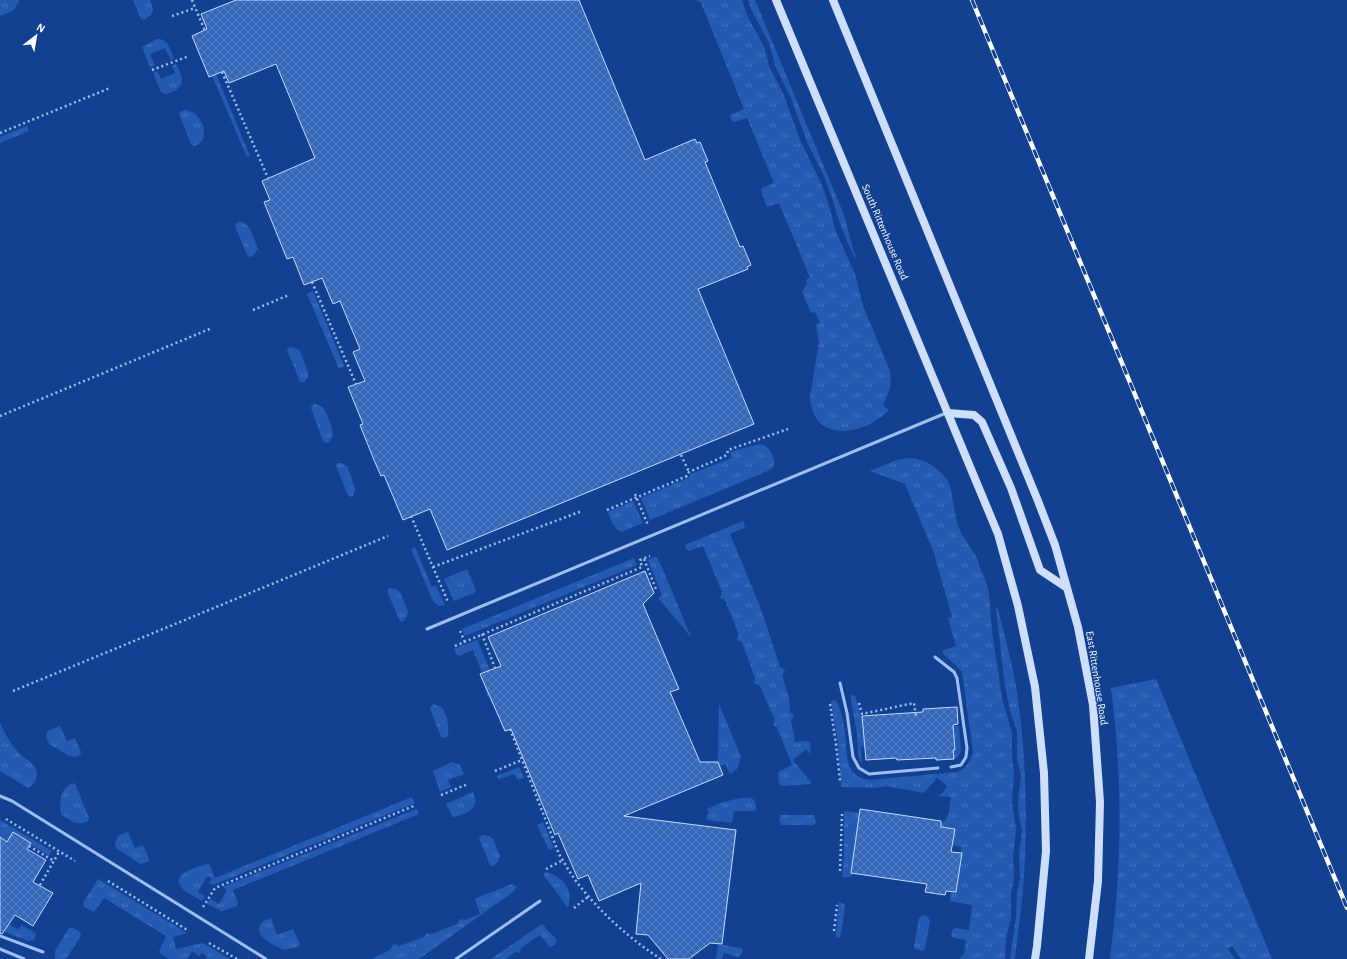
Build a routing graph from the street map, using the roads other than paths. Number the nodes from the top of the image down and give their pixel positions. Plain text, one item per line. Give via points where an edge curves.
1 (776, 0) edge
2 (833, 0) edge
3 (948, 413) junction
4 (1067, 588) junction
5 (427, 629) dead end
6 (935, 657) dead end
7 (840, 683) dead end
8 (950, 767) dead end
9 (938, 768) dead end
10 (0, 797) edge
11 (540, 901) dead end
12 (0, 936) edge
13 (0, 949) edge
14 (43, 952) dead end
15 (24, 959) edge
16 (266, 959) edge
17 (456, 959) edge
18 (1035, 959) edge
19 (1089, 959) edge

1 - 3 main road, South Rittenhouse Road
2 - 4 main road, East Rittenhouse Road via 1020,457 1055,545
3 - 4 main road via 974,415 982,422 1011,488 1040,570
3 - 5 lane
3 - 18 main road, South Rittenhouse Road via 1000,541 1018,606 1035,687 1044,773 1046,851
4 - 19 main road, East Rittenhouse Road via 1078,627 1093,705 1100,802 1098,881
6 - 8 lane via 954,672 957,678 967,753 961,765
7 - 9 lane via 848,719 852,757 859,768 869,774
10 - 16 lane via 12,801
11 - 17 lane
12 - 14 lane
13 - 15 lane

